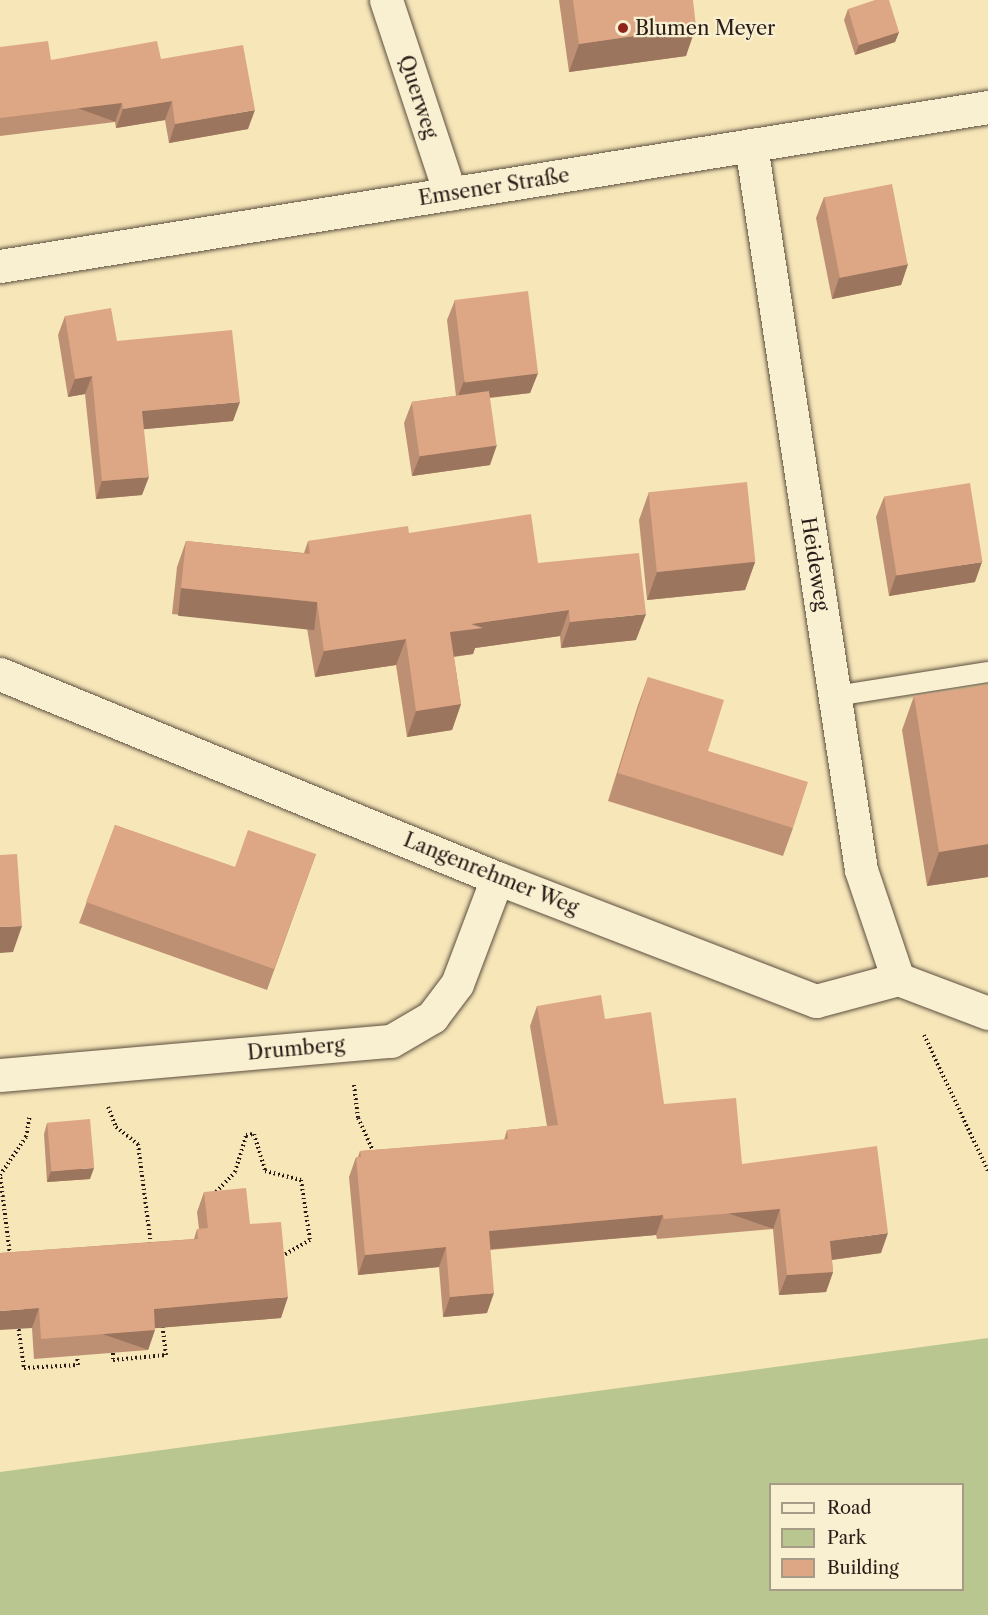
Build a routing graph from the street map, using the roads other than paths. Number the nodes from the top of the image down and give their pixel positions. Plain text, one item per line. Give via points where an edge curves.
1 (386, 0) edge
2 (988, 107) edge
3 (751, 144) junction
4 (450, 194) junction
5 (0, 266) edge
6 (988, 672) edge
7 (0, 674) edge
8 (835, 696) junction
9 (497, 878) junction
10 (898, 980) junction
11 (988, 1013) edge
12 (0, 1075) edge

1 - 4 street, Querweg
2 - 3 street, Emsener Straße
3 - 4 street, Emsener Straße
3 - 8 street, Heideweg
4 - 5 street, Emsener Straße
6 - 8 lane
7 - 9 street, Langenrehmer Weg
8 - 10 street, Heideweg via 861,870
9 - 10 street, Langenrehmer Weg via 816,1001
9 - 12 street, Drumberg via 457,984 432,1017 391,1041
10 - 11 street

